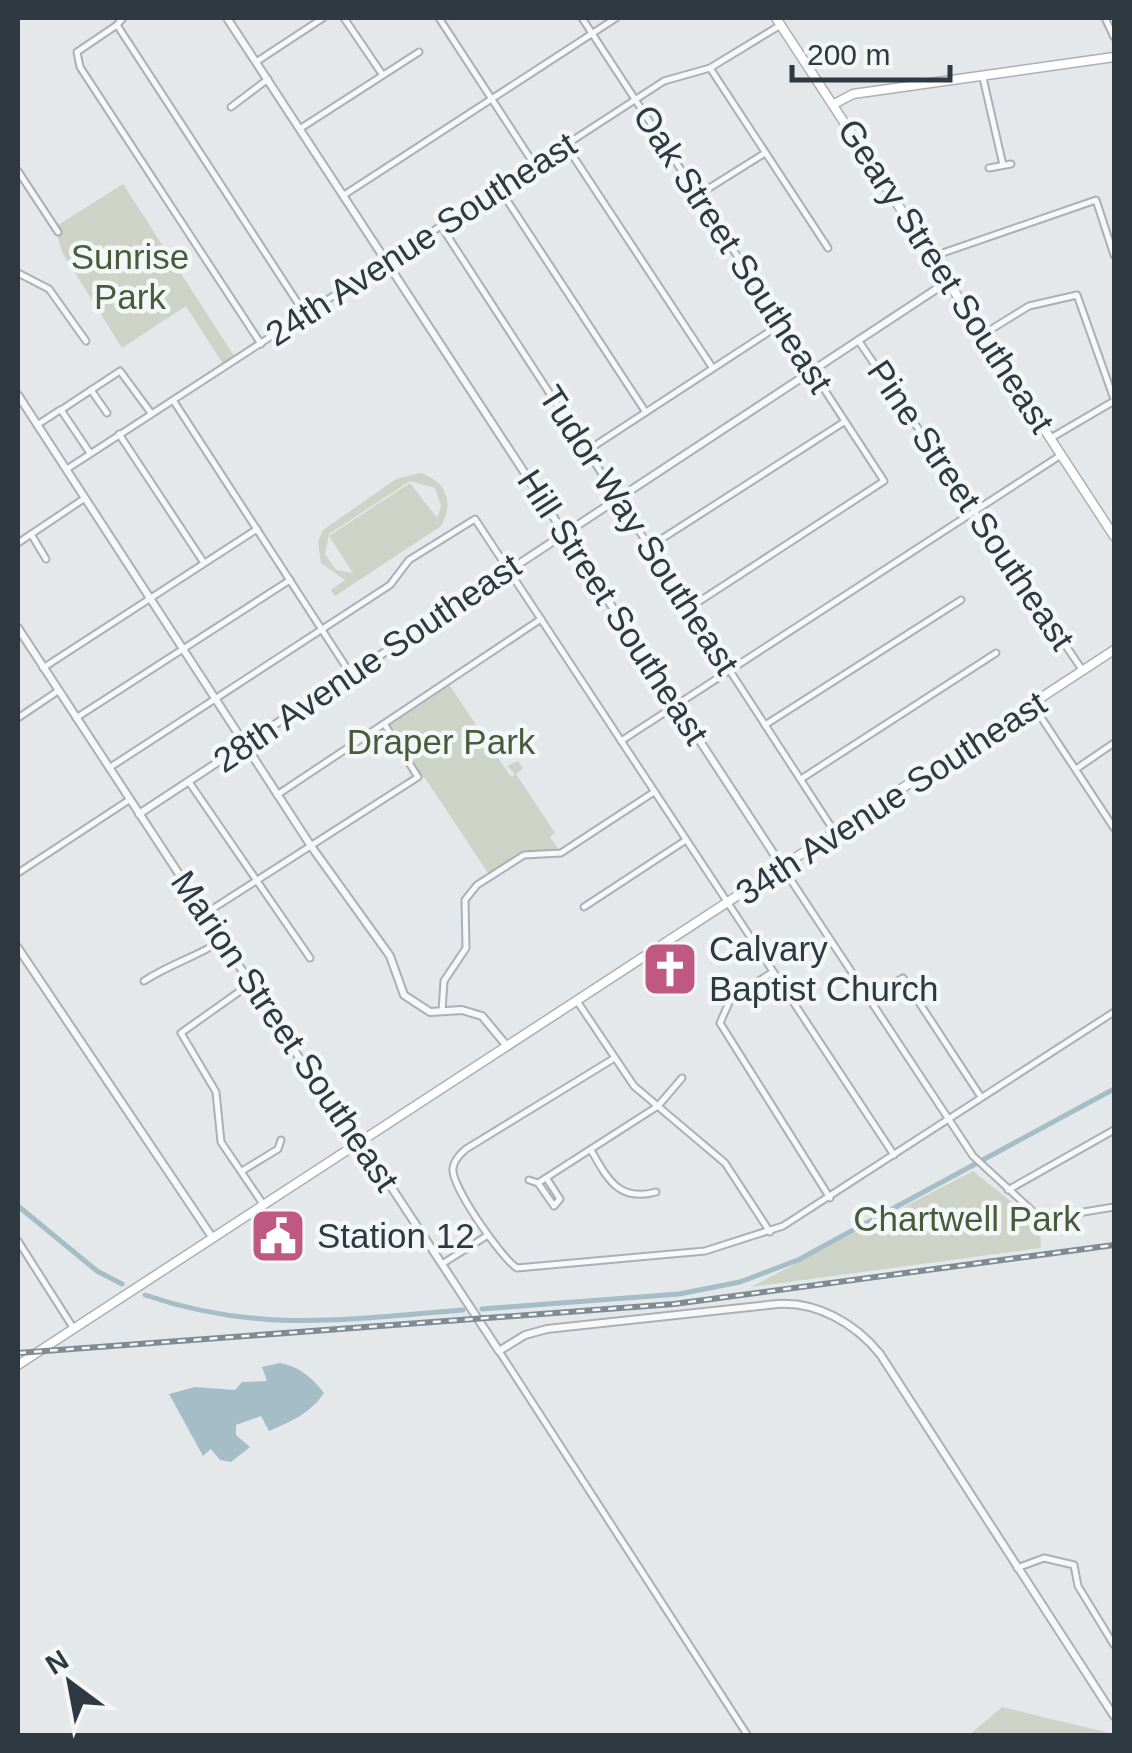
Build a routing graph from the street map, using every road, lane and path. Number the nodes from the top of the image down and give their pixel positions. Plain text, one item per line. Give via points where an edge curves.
1 (123, 18) edge
2 (227, 18) edge
3 (323, 18) edge
4 (344, 18) edge
5 (439, 18) edge
6 (582, 18) edge
7 (616, 18) edge
8 (1104, 18) edge
9 (778, 21) edge
10 (117, 25) junction
11 (592, 33) junction
12 (1114, 37) edge
13 (418, 52) dead end
14 (1114, 56) edge
15 (256, 62) junction
16 (710, 68) junction
17 (382, 74) junction
18 (983, 78) junction
19 (268, 79) junction
20 (492, 99) junction
21 (635, 99) junction
22 (834, 104) junction
23 (231, 107) dead end
24 (301, 128) junction
25 (565, 144) junction
26 (764, 153) junction
27 (534, 164) junction
28 (989, 168) dead end
29 (18, 171) edge
30 (499, 188) junction
31 (344, 195) junction
32 (698, 195) junction
33 (441, 226) junction
34 (58, 232) dead end
35 (828, 248) dead end
36 (1114, 255) edge
37 (930, 257) junction
38 (387, 261) junction
39 (18, 272) edge
40 (947, 282) junction
41 (305, 314) junction
42 (781, 324) junction
43 (982, 335) junction
44 (858, 340) junction
45 (86, 341) dead end
46 (261, 344) junction
47 (712, 367) junction
48 (812, 370) junction
49 (91, 390) junction
50 (18, 395) edge
51 (173, 400) junction
52 (1114, 400) edge
53 (21, 409) edge
54 (61, 410) junction
55 (646, 411) junction
56 (107, 413) dead end
57 (152, 414) junction
58 (845, 421) junction
59 (37, 425) junction
60 (120, 434) junction
61 (1051, 438) junction
62 (588, 450) junction
63 (90, 454) junction
64 (1061, 455) junction
65 (67, 468) junction
66 (619, 496) junction
67 (85, 498) junction
68 (974, 511) junction
69 (257, 529) junction
70 (564, 532) junction
71 (31, 534) junction
72 (1114, 536) edge
73 (18, 543) edge
74 (649, 547) junction
75 (46, 559) dead end
76 (204, 564) junction
77 (508, 568) junction
78 (290, 580) junction
79 (150, 598) junction
80 (961, 600) dead end
81 (688, 608) junction
82 (541, 619) junction
83 (18, 628) edge
84 (322, 630) junction
85 (182, 649) junction
86 (1114, 650) edge
87 (996, 653) dead end
88 (43, 668) junction
89 (728, 669) junction
90 (1083, 671) junction
91 (350, 673) junction
92 (58, 691) junction
93 (216, 700) junction
94 (676, 704) junction
95 (1033, 705) junction
96 (18, 718) edge
97 (76, 718) junction
98 (385, 725) junction
99 (765, 725) junction
100 (622, 740) junction
101 (1114, 743) edge
102 (244, 744) junction
103 (108, 768) junction
104 (1076, 768) junction
105 (801, 779) junction
106 (189, 782) junction
107 (655, 791) junction
108 (277, 794) junction
109 (130, 800) junction
110 (139, 814) junction
111 (1114, 828) edge
112 (836, 834) junction
113 (686, 840) junction
114 (311, 846) junction
115 (783, 868) junction
116 (18, 873) edge
117 (254, 882) junction
118 (729, 904) junction
119 (584, 906) dead end
120 (206, 913) junction
121 (222, 941) junction
122 (18, 948) edge
123 (310, 958) dead end
124 (773, 972) junction
125 (144, 982) dead end
126 (250, 984) junction
127 (870, 998) junction
128 (578, 1001) junction
129 (442, 1012) junction
130 (1114, 1012) edge
131 (508, 1046) junction
132 (613, 1059) junction
133 (682, 1078) dead end
134 (982, 1098) junction
135 (658, 1106) junction
136 (949, 1120) junction
137 (1114, 1130) edge
138 (281, 1140) dead end
139 (361, 1141) junction
140 (591, 1150) junction
141 (894, 1155) junction
142 (242, 1171) junction
143 (547, 1178) junction
144 (530, 1180) dead end
145 (538, 1183) junction
146 (1008, 1190) junction
147 (656, 1192) dead end
148 (830, 1198) junction
149 (263, 1204) junction
150 (1114, 1207) edge
151 (770, 1232) junction
152 (488, 1235) junction
153 (212, 1237) junction
154 (18, 1241) edge
155 (442, 1264) junction
156 (74, 1329) junction
157 (499, 1352) junction
158 (18, 1365) edge
159 (1017, 1568) junction
160 (1114, 1645) edge
161 (1114, 1716) edge
162 (748, 1736) edge

1 - 10 street
2 - 15 street, Hill Street Southeast
3 - 15 street
4 - 17 street
5 - 20 street
6 - 11 street, Oak Street Southeast
7 - 11 street
8 - 12 street
9 - 16 street, 24th Avenue Southeast
9 - 22 main road, Geary Street Southeast
10 - 41 street
10 - 46 street via 76,57
11 - 20 street
11 - 21 street, Oak Street Southeast
13 - 17 street
14 - 18 main road
15 - 19 street, Hill Street Southeast
16 - 21 street, 24th Avenue Southeast via 672,76
16 - 26 street
17 - 24 street
18 - 22 main road via 853,94
18 - 28 street via 1007,164
19 - 23 street
19 - 24 street, Hill Street Southeast
20 - 27 street
20 - 31 street
21 - 25 street, 24th Avenue Southeast
21 - 32 street, Oak Street Southeast
22 - 37 main road, Geary Street Southeast
24 - 31 street, Hill Street Southeast
25 - 27 street, 24th Avenue Southeast
25 - 47 street
26 - 32 street
26 - 35 street
27 - 30 street, 24th Avenue Southeast
29 - 34 street
30 - 33 street, 24th Avenue Southeast
30 - 55 street
31 - 38 street, Hill Street Southeast
32 - 42 street, Oak Street Southeast
33 - 38 street, 24th Avenue Southeast
33 - 62 street, Tudor Way Southeast
36 - 37 street via 1096,200
37 - 40 main road, Geary Street Southeast
38 - 41 street, 24th Avenue Southeast
38 - 70 street, Hill Street Southeast
39 - 45 street via 49,289
40 - 43 main road, Geary Street Southeast
40 - 44 street, 28th Avenue Southeast
41 - 46 street, 24th Avenue Southeast
42 - 47 street
42 - 48 street, Oak Street Southeast
43 - 52 street via 1028,306 1077,295
43 - 61 main road, Geary Street Southeast
44 - 48 street, 28th Avenue Southeast
44 - 68 street, Pine Street Southeast
46 - 51 street, 24th Avenue Southeast
47 - 55 street
48 - 58 street, Oak Street Southeast
48 - 66 street, 28th Avenue Southeast
49 - 54 street
49 - 56 street
49 - 57 street via 122,371
50 - 53 street
51 - 57 street, 24th Avenue Southeast
51 - 69 street
52 - 61 street
53 - 59 street
54 - 59 street
54 - 63 street
55 - 62 street
57 - 60 street, 24th Avenue Southeast
58 - 74 street
58 - 81 street, Oak Street Southeast via 884,481
59 - 65 street
60 - 63 street, 24th Avenue Southeast
60 - 76 street
61 - 64 main road, Geary Street Southeast
62 - 66 street, Tudor Way Southeast
63 - 65 street, 24th Avenue Southeast
64 - 68 street
64 - 72 main road, Geary Street Southeast
65 - 67 street
66 - 70 street, 28th Avenue Southeast
66 - 74 street, Tudor Way Southeast
67 - 71 street
67 - 79 street
68 - 89 street
68 - 90 street, Pine Street Southeast
69 - 76 street
69 - 78 street
70 - 77 street, 28th Avenue Southeast
70 - 94 street, Hill Street Southeast
71 - 73 street
71 - 75 street
74 - 81 street, Tudor Way Southeast
76 - 79 street
77 - 82 street
77 - 84 street via 475,520 410,560 390,585
77 - 91 street, 28th Avenue Southeast
78 - 84 street
78 - 85 street
79 - 85 street
79 - 88 street
80 - 99 street
81 - 89 street, Tudor Way Southeast
82 - 98 street
82 - 100 street
83 - 88 street, Marion Street Southeast
84 - 91 street
84 - 93 street
85 - 93 street
85 - 97 street
86 - 90 main road, 34th Avenue Southeast
87 - 105 street
88 - 92 street, Marion Street Southeast
89 - 94 street
89 - 99 street, Tudor Way Southeast
90 - 95 main road, 34th Avenue Southeast
91 - 102 street, 28th Avenue Southeast
92 - 96 street
92 - 97 street, Marion Street Southeast
93 - 102 street
93 - 103 street
94 - 100 street
94 - 115 street, Hill Street Southeast
95 - 104 street
95 - 112 main road, 34th Avenue Southeast
97 - 103 street, Marion Street Southeast
98 - 108 street
98 - 114 street via 418,777
99 - 105 street, Tudor Way Southeast
100 - 107 street
101 - 104 street
102 - 106 street, 28th Avenue Southeast
102 - 108 street
103 - 109 street, Marion Street Southeast
104 - 111 street
105 - 112 street, Tudor Way Southeast
106 - 110 street, 28th Avenue Southeast
106 - 117 street
107 - 113 street
107 - 129 street via 561,853 524,855 477,885 464,900 466,948 444,981
108 - 114 street
109 - 110 street, Marion Street Southeast
109 - 116 street
110 - 120 street, Marion Street Southeast
112 - 115 main road, 34th Avenue Southeast
113 - 118 street
113 - 119 street
114 - 117 street
114 - 129 street via 390,956 408,1000
115 - 118 main road, 34th Avenue Southeast
115 - 127 street, Hill Street Southeast
117 - 120 street
117 - 123 street
118 - 124 street
118 - 128 main road, 34th Avenue Southeast
120 - 121 street, Marion Street Southeast
121 - 125 street via 177,959
121 - 126 street, Marion Street Southeast
122 - 153 street
124 - 141 street
124 - 148 street via 732,998 720,1014 722,1032
126 - 139 street, Marion Street Southeast
126 - 142 street via 181,1032 216,1092 221,1142
127 - 134 street via 903,978
127 - 136 street, Hill Street Southeast
128 - 131 main road, 34th Avenue Southeast
128 - 132 street
129 - 131 street via 482,1016
130 - 134 street
131 - 139 main road, 34th Avenue Southeast
132 - 135 street
132 - 152 street via 459,1155 454,1180
133 - 135 street
134 - 136 street
135 - 140 street
135 - 151 street via 724,1163
136 - 141 street
136 - 146 street, Hill Street Southeast via 981,1166
137 - 146 street
138 - 142 street via 278,1149
139 - 149 main road, 34th Avenue Southeast
139 - 155 street, Marion Street Southeast
140 - 143 street
140 - 147 street via 621,1192
141 - 148 street
142 - 149 street
143 - 145 street
143 - 145 street via 558,1204 552,1205
144 - 145 street
146 - 150 street, Hill Street Southeast via 1044,1220
148 - 151 street
149 - 153 main road, 34th Avenue Southeast
151 - 152 street via 675,1255 517,1268
152 - 155 street
153 - 156 main road, 34th Avenue Southeast
154 - 156 street
155 - 157 street, Marion Street Southeast
156 - 158 main road, 34th Avenue Southeast
157 - 159 street via 546,1329 790,1304 832,1316 880,1354
157 - 162 street, Marion Street Southeast
159 - 160 street via 1044,1558 1074,1564 1078,1586
159 - 161 street

